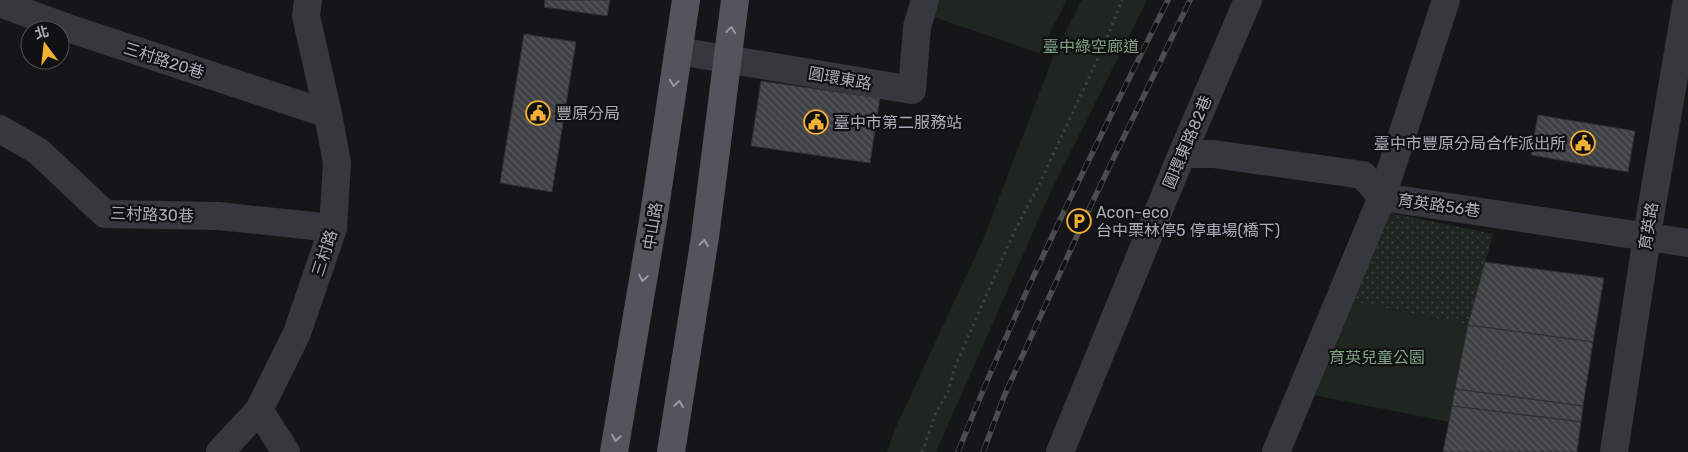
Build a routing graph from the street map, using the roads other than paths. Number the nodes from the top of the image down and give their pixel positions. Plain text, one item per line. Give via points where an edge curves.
1 (308, 0) edge
2 (686, 0) edge
3 (735, 0) edge
4 (925, 0) edge
5 (1248, 0) edge
6 (1446, 0) edge
7 (1687, 0) edge
8 (0, 3) edge
9 (678, 51) junction
10 (728, 58) junction
11 (328, 114) junction
12 (0, 129) edge
13 (1182, 154) junction
14 (1382, 197) junction
15 (334, 228) junction
16 (1646, 236) junction
17 (1688, 242) edge
18 (259, 410) junction
19 (220, 452) edge
20 (286, 452) edge
21 (614, 452) edge
22 (671, 452) edge
23 (1060, 452) edge
24 (1276, 452) edge
25 (1614, 452) edge

1 - 11 street, 三村路 via 306,16
2 - 9 main road, 中山路
10 -> 3 main road
4 - 10 street, 圓環東路 via 917,27 912,90
5 - 13 street, 圓環東路82巷
6 - 14 street
7 - 16 street, 育英路
8 - 11 street, 三村路20巷
9 - 10 street, 圓環東路
9 -> 21 main road, 中山路
22 -> 10 main road via 705,237
11 - 15 street, 三村路 via 337,163
12 - 15 street, 三村路30巷 via 38,151 105,214 218,216
13 - 14 street, 育英路56巷 via 1213,154 1363,176
13 - 23 street, 圓環東路82巷
14 - 16 street, 育英路56巷
14 - 24 street
15 - 18 street, 三村路 via 297,333
16 - 17 street, 育英路56巷
16 - 25 street, 育英路
18 - 19 street, 三村路
18 - 20 street

